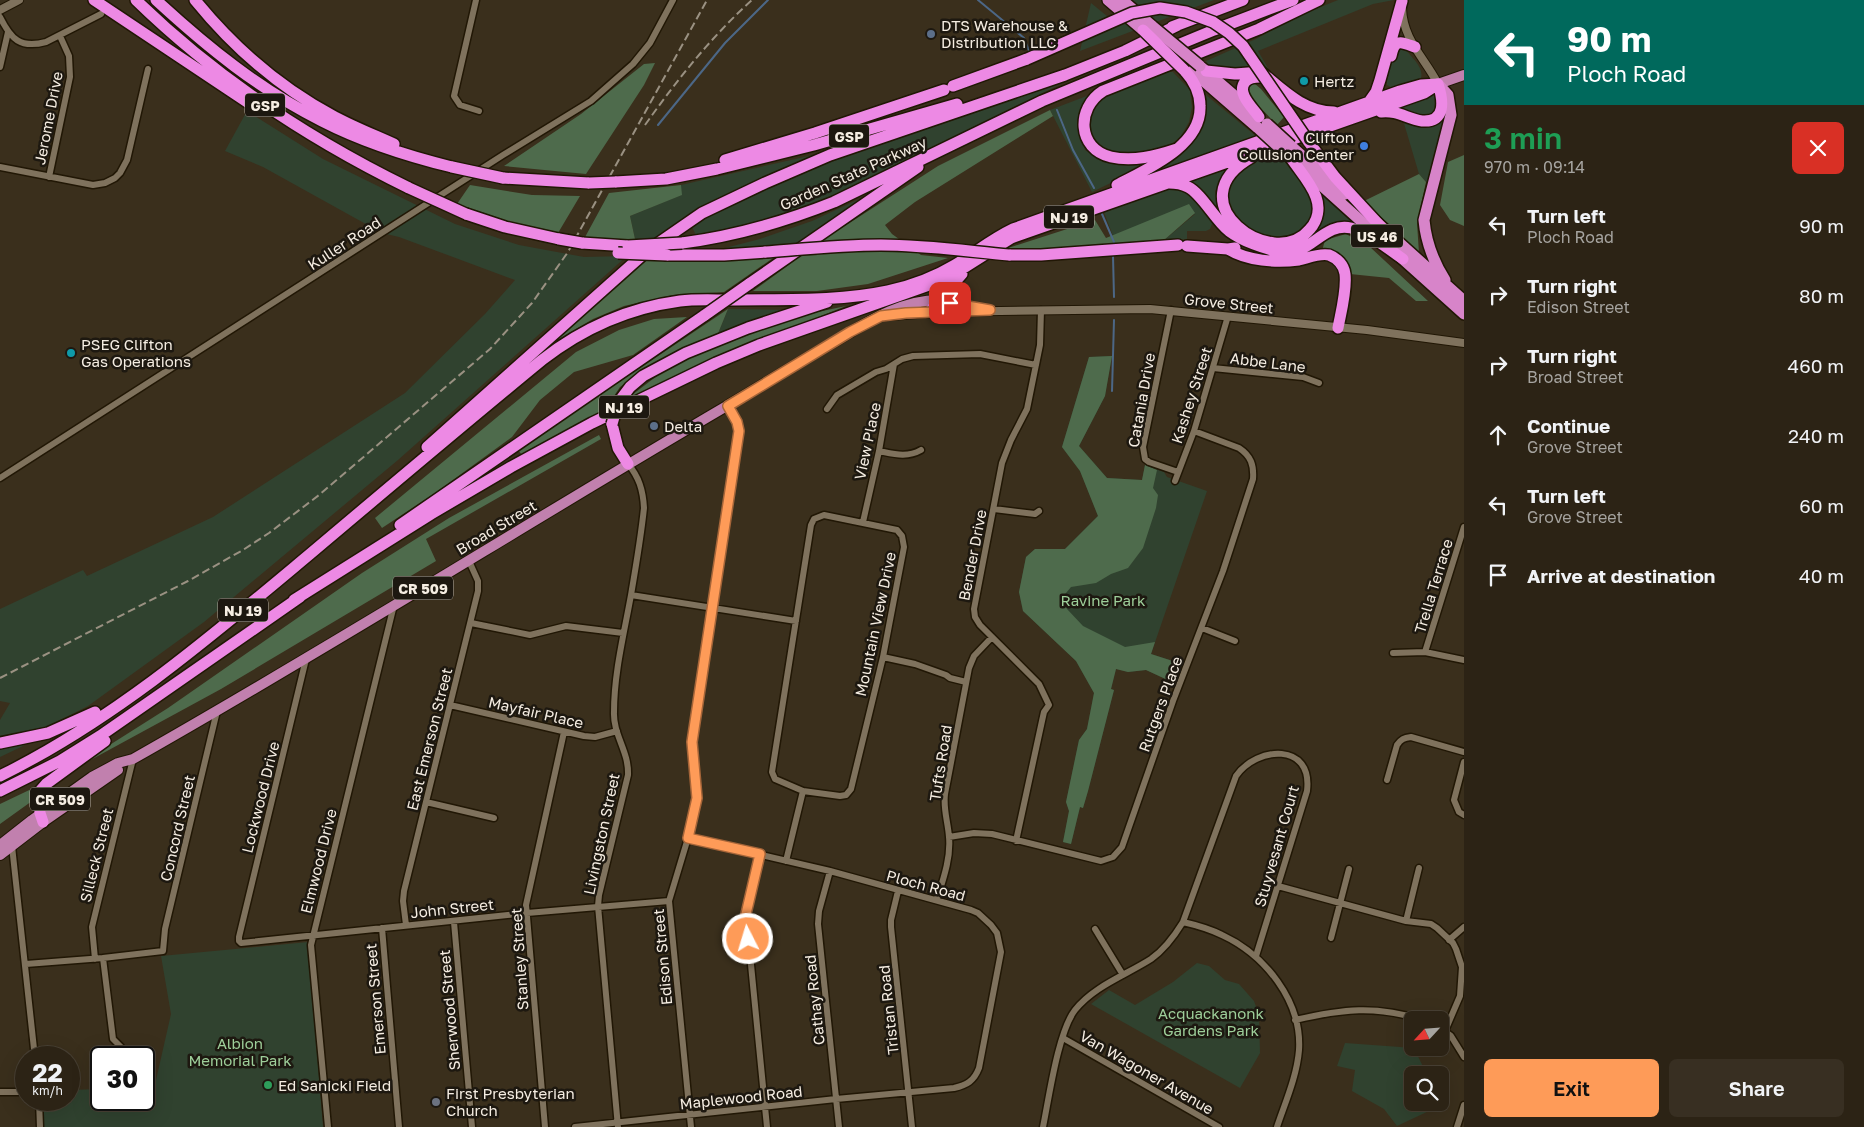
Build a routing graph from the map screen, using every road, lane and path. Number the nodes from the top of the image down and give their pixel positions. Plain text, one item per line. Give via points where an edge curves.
1 (19, 0) edge
2 (94, 0) edge
3 (136, 0) edge
4 (156, 0) edge
5 (195, 0) edge
6 (476, 0) edge
7 (673, 0) edge
8 (1108, 0) edge
9 (1122, 0) edge
10 (1243, 0) edge
11 (1293, 0) edge
12 (1319, 0) edge
13 (1402, 0) edge
14 (0, 10) edge
15 (101, 14) dead end
16 (0, 17) edge
17 (1178, 25) junction
18 (1148, 28) junction
19 (8, 32) junction
20 (60, 36) junction
21 (1415, 48) junction
22 (0, 67) edge
23 (148, 69) dead end
24 (1195, 69) junction
25 (1464, 75) edge
26 (1269, 79) junction
27 (1438, 84) junction
28 (1400, 91) junction
29 (1297, 100) junction
30 (1369, 102) junction
31 (479, 111) dead end
32 (1348, 115) junction
33 (1261, 123) junction
34 (1294, 128) junction
35 (326, 144) junction
36 (948, 147) junction
37 (1282, 147) junction
38 (1177, 149) junction
39 (1291, 158) junction
40 (436, 164) junction
41 (0, 167) edge
42 (49, 177) junction
43 (666, 179) junction
44 (1167, 182) junction
45 (1080, 204) junction
46 (1381, 226) junction
47 (623, 249) junction
48 (1228, 250) junction
49 (1281, 253) junction
50 (1403, 259) junction
51 (976, 261) junction
52 (1451, 289) junction
53 (846, 297) junction
54 (940, 300) junction
55 (1464, 301) edge
56 (990, 310) junction
57 (1042, 310) junction
58 (1171, 310) junction
59 (929, 312) junction
60 (1464, 314) edge
61 (881, 316) junction
62 (1228, 316) junction
63 (1338, 328) junction
64 (1464, 343) edge
65 (894, 364) junction
66 (1036, 365) junction
67 (1213, 368) junction
68 (1319, 383) dead end
69 (728, 406) junction
70 (827, 409) dead end
71 (1194, 431) junction
72 (921, 450) dead end
73 (879, 451) junction
74 (628, 464) junction
75 (1178, 472) junction
76 (0, 478) edge
77 (1175, 481) dead end
78 (994, 509) junction
79 (1039, 511) dead end
80 (863, 522) junction
81 (1464, 527) edge
82 (336, 532) junction
83 (469, 561) junction
84 (631, 594) junction
85 (294, 600) junction
86 (394, 605) junction
87 (713, 607) junction
88 (796, 621) junction
89 (471, 623) junction
90 (1202, 628) junction
91 (623, 633) junction
92 (992, 637) junction
93 (1235, 641) dead end
94 (1425, 652) junction
95 (1393, 653) dead end
96 (883, 657) junction
97 (306, 659) junction
98 (1464, 660) edge
99 (966, 682) junction
100 (147, 684) junction
101 (158, 696) junction
102 (450, 704) junction
103 (218, 710) junction
104 (617, 731) junction
105 (564, 732) junction
106 (0, 743) edge
107 (1464, 752) edge
108 (129, 760) junction
109 (1464, 762) edge
110 (0, 776) edge
111 (1387, 780) dead end
112 (0, 791) edge
113 (803, 791) junction
114 (426, 802) junction
115 (1464, 815) edge
116 (42, 817) junction
117 (494, 818) dead end
118 (949, 837) junction
119 (688, 838) junction
120 (1016, 840) junction
121 (0, 845) edge
122 (12, 846) junction
123 (760, 854) junction
124 (0, 855) edge
125 (786, 861) junction
126 (1419, 868) dead end
127 (1349, 869) dead end
128 (830, 872) junction
129 (1278, 886) junction
130 (898, 891) junction
131 (937, 900) junction
132 (669, 901) junction
133 (1340, 903) junction
134 (598, 906) junction
135 (527, 913) junction
136 (1406, 921) junction
137 (454, 922) junction
138 (1183, 922) junction
139 (406, 925) junction
140 (1464, 927) edge
141 (382, 928) junction
142 (1095, 929) dead end
143 (312, 936) junction
144 (1331, 938) dead end
145 (1449, 940) junction
146 (239, 942) joint
147 (1256, 956) junction
148 (103, 958) junction
149 (94, 959) junction
150 (26, 964) junction
151 (1123, 975) junction
152 (1404, 1015) edge
153 (1295, 1020) junction
154 (1449, 1020) edge
155 (1449, 1034) edge
156 (1063, 1038) junction
157 (34, 1046) edge
158 (120, 1046) edge
159 (1464, 1057) edge
160 (0, 1092) edge
161 (15, 1092) edge
162 (909, 1092) junction
163 (836, 1099) junction
164 (1464, 1105) edge
165 (766, 1107) junction
166 (39, 1111) edge
167 (690, 1115) junction
168 (1462, 1121) edge
169 (618, 1125) edge
170 (40, 1127) edge
171 (328, 1127) edge
172 (399, 1127) edge
173 (472, 1127) edge
174 (545, 1127) edge
175 (575, 1127) edge
176 (691, 1127) edge
177 (767, 1127) edge
178 (839, 1127) edge
179 (912, 1127) edge
180 (1043, 1127) edge
181 (1219, 1127) edge
182 (1276, 1127) edge
183 (1457, 1127) edge

1 - 14 street
2 - 35 highway via 256,109
3 - 35 highway, Garden State Parkway / GSP via 228,78
4 - 40 highway, Garden State Parkway / GSP via 229,63 292,105 322,122 370,142
5 - 40 highway via 238,47 298,95 335,117
6 - 31 street via 454,96 464,107
7 - 76 street, Kuller Road via 650,43 633,64 591,100
8 - 18 highway
9 - 18 highway
10 - 17 highway, Garden State Parkway / GSP
11 - 36 highway, Garden State Parkway / GSP via 1084,83
12 - 38 highway via 1259,30 1103,91 1088,107 1084,124 1086,135 1103,154 1117,158 1141,158
13 - 21 street via 1405,28
13 - 30 highway via 1380,80
15 - 20 street
16 - 19 street
17 - 43 highway, Garden State Parkway / GSP via 946,107 804,148
17 - 82 highway via 1065,75 830,155 724,202 682,226 610,283
18 - 24 highway, bridge
19 - 20 street via 31,45
19 - 22 street
20 - 42 street, Jerome Drive via 71,69
21 - 27 street
21 - 28 highway via 1402,42 1392,50 1385,82 1390,90
23 - 42 street via 127,160 120,173 105,183 93,185
24 - 26 highway via 1221,74 1262,72
24 - 33 highway, US 46
24 - 38 highway via 1191,78 1197,89 1200,116 1192,133
25 - 27 main road
26 - 29 highway
26 - 33 highway via 1250,78 1243,87 1243,95
27 - 28 highway, NJ 19
27 - 32 highway, NJ 19 via 1424,93
27 - 32 highway via 1443,104 1432,119 1421,121 1390,111
27 - 52 highway via 1448,95 1450,115 1424,220 1432,254
28 - 30 highway, NJ 19
29 - 32 highway via 1316,110
29 - 34 highway via 1303,113
30 - 32 highway, NJ 19
32 - 34 highway, NJ 19
32 - 37 highway, NJ 19
33 - 37 highway, US 46, bridge
34 - 45 highway, NJ 19
35 - 47 highway, Garden State Parkway / GSP, bridge via 408,188 466,214 505,227
36 - 47 highway, Garden State Parkway / GSP, bridge via 834,202 789,219 737,234
36 - 85 highway, bridge
37 - 39 highway, US 46
37 - 39 highway via 1245,161 1232,172 1222,189 1223,205 1228,215 1251,236 1272,242 1290,242 1304,235 1315,222 1316,196
37 - 44 highway, NJ 19
37 - 46 highway, US 46
38 - 45 highway via 1156,164
39 - 50 highway, US 46
40 - 43 highway, Garden State Parkway / GSP, bridge via 502,178 588,183
41 - 42 street
43 - 46 highway, bridge via 949,88 1027,59 1132,13 1160,8 1186,12 1213,22 1236,39 1335,177
44 - 49 highway via 1191,188 1219,222 1237,236
44 - 51 highway, NJ 19 via 1010,238
45 - 53 highway, NJ 19 via 995,237 953,266 920,281 891,290
46 - 52 highway, US 46
47 - 48 highway, bridge via 667,255 724,255 882,245 1008,255 1182,245
48 - 49 highway via 1240,248
48 - 63 highway via 1237,255 1275,261 1321,254 1334,257 1342,266 1345,278
49 - 50 highway via 1305,248 1330,230 1344,227 1354,228
50 - 60 highway, US 46
51 - 54 highway
51 - 85 highway, NJ 19 via 924,288 759,345 653,392 479,486
52 - 55 highway, US 46
53 - 74 highway, bridge via 748,328 643,376 618,403 612,424 618,448
53 - 82 highway, NJ 19 via 682,301 632,311 599,324 542,360
54 - 56 street, Grove Street
54 - 59 highway
54 - 61 main road, Broad Street via 896,308
56 - 57 street, Grove Street
56 - 59 street, Grove Street
57 - 58 street, Grove Street
57 - 66 street, Bender Drive
58 - 62 street, Grove Street
58 - 75 street, Catania Drive via 1143,447 1145,459 1149,462
59 - 61 main road, Broad Street / CR 509
61 - 69 main road, Broad Street / CR 509
62 - 63 street, Grove Street
62 - 67 street, Kashey Street
63 - 64 street, Grove Street
65 - 66 street via 913,356 980,354
65 - 70 street via 837,396
65 - 73 street, View Place
66 - 78 street, Bender Drive via 1027,409 1002,463
67 - 68 street, Abbe Lane via 1303,377
67 - 71 street, Kashey Street
69 - 74 main road, Broad Street / CR 509
69 - 87 street, Edison Street via 739,431
71 - 75 street, Kashey Street
71 - 90 street, Rutgers Place via 1239,448 1249,457 1254,471
72 - 73 street via 904,456
73 - 80 street, View Place
74 - 83 main road, Broad Street / CR 509
74 - 84 street, Livingston Street via 641,486 644,508
75 - 77 street, Kashey Street
78 - 79 street via 1035,514
78 - 92 street, Bender Drive via 974,609 980,625
80 - 88 street, Mountain View Drive via 824,516 814,519
80 - 96 street, Mountain View Drive via 897,530 904,540
81 - 94 street, Trella Terrace
82 - 100 highway, NJ 19
83 - 86 main road, Broad Street / CR 509
83 - 89 street, East Emerson Street via 478,581
84 - 87 street
84 - 91 street, Livingston Street
85 - 101 highway, NJ 19
86 - 97 main road, Broad Street / CR 509
86 - 143 street, Elmwood Drive
87 - 88 street
87 - 119 street, Edison Street via 692,742 697,798
88 - 113 street, Mountain View Drive via 772,772 775,779
89 - 91 street via 530,635 566,626
89 - 102 street, East Emerson Street
90 - 93 street
90 - 120 street, Rutgers Place via 1118,853 1107,860 1093,860
91 - 104 street, Livingston Street via 613,714
92 - 99 street, Tufts Road via 974,656
92 - 120 street, Bender Drive via 1040,684 1049,704 1044,712
94 - 95 street
94 - 98 street
96 - 99 street via 915,664
96 - 113 street, Mountain View Drive via 851,789 840,796
97 - 103 main road, Broad Street / CR 509
97 - 146 street, Lockwood Drive
99 - 118 street, Tufts Road via 945,794
100 - 106 highway via 60,729
100 - 110 highway, NJ 19 via 71,736
101 - 112 highway, NJ 19 via 73,753
101 - 116 highway via 114,734 46,784 39,792
102 - 105 street, Mayfair Place
102 - 114 street, East Emerson Street
103 - 108 main road, Broad Street / CR 509
103 - 148 street, Concord Street via 165,929 163,951
104 - 105 street, Mayfair Place via 595,737
104 - 134 street, Livingston Street via 627,755 628,775
105 - 135 street, Stanley Street
107 - 111 street via 1405,738 1397,745
108 - 116 main road, Broad Street / CR 509 via 120,769
108 - 149 street, Silleck Street via 92,927
109 - 115 street via 1454,800
113 - 125 street
114 - 117 street
114 - 139 street, East Emerson Street via 404,891
116 - 121 main road, Broad Street / CR 509
116 - 122 main road, Broad Street / CR 509
118 - 120 street, Rutgers Place via 983,833
118 - 131 street, Tufts Road via 948,859
119 - 123 street, Ploch Road
119 - 132 street, Edison Street
122 - 124 main road, Broad Street / CR 509
122 - 150 street
123 - 125 street, Ploch Road
123 - 165 street via 746,914
125 - 128 street, Ploch Road
126 - 136 street
127 - 133 street
128 - 130 street, Ploch Road
128 - 163 street, Cathay Road via 818,924
129 - 133 street
129 - 138 street, Stuyvesant Court via 1308,778 1297,758 1276,753 1251,761 1236,776
129 - 147 street, Stuyvesant Court
130 - 131 street, Ploch Road
130 - 162 street, Tristan Road via 891,927
131 - 162 street, Ploch Road via 978,913 991,925 1000,944 1001,960 982,1060 974,1079 954,1088
132 - 134 street, John Street
132 - 167 street, Edison Street
133 - 136 street
133 - 144 street
134 - 135 street, John Street
134 - 169 street, Livingston Street
135 - 137 street, John Street
135 - 174 street, Stanley Street
136 - 145 street via 1431,924
137 - 139 street, John Street
137 - 173 street, Sherwood Street
138 - 147 street via 1223,935
138 - 151 street, Stuyvesant Court via 1160,951
139 - 141 street, John Street
140 - 145 street
141 - 143 street, John Street
141 - 172 street, Emerson Street
142 - 151 street
143 - 146 street, John Street
143 - 171 street, Elmwood Drive
145 - 154 street via 1462,966 1462,984
147 - 153 street via 1281,986
148 - 149 street
148 - 158 street via 113,1039
149 - 150 street
150 - 157 street
151 - 156 street, Stuyvesant Court via 1094,992 1076,1008
152 - 153 street via 1366,1009
153 - 182 street via 1299,1050
155 - 159 street
156 - 180 street, Stuyvesant Court
156 - 181 street, Van Wagoner Avenue
160 - 161 street
162 - 163 street, Maplewood Road
162 - 179 street, Tristan Road
163 - 165 street, Maplewood Road
163 - 178 street, Cathay Road
164 - 168 street
165 - 167 street, Maplewood Road
165 - 177 street
166 - 170 street
167 - 169 street, Maplewood Road
167 - 176 street, Edison Street
168 - 183 street
169 - 175 street, Maplewood Road

